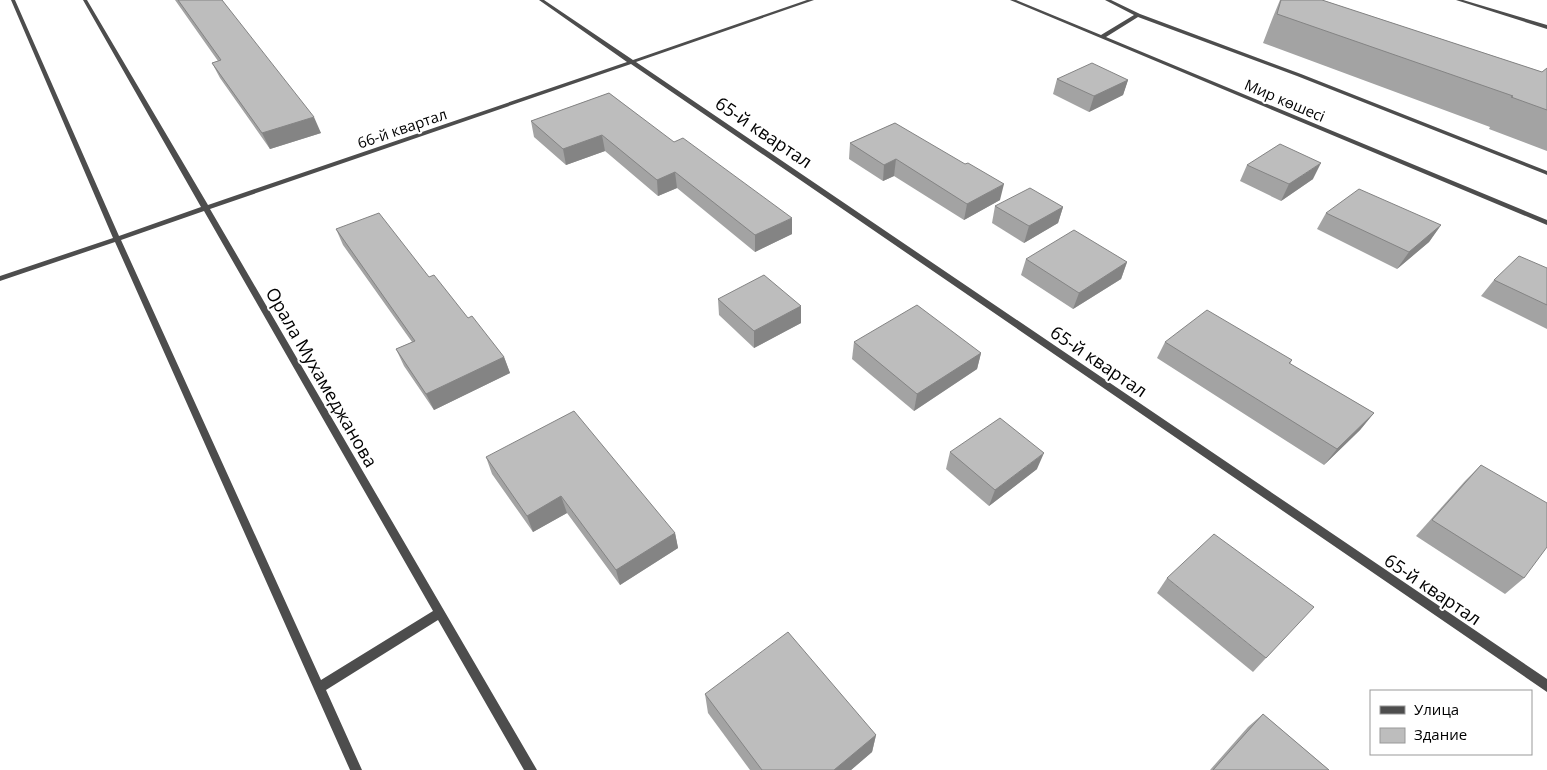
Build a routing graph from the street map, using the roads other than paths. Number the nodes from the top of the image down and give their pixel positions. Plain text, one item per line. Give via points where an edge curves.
1 (13, 0) edge
2 (85, 0) edge
3 (541, 0) edge
4 (812, 0) edge
5 (1012, 0) edge
6 (1107, 0) edge
7 (1458, 0) edge
8 (1138, 15) junction
9 (1547, 28) edge
10 (1102, 37) junction
11 (632, 62) junction
12 (1547, 173) edge
13 (206, 209) junction
14 (1547, 223) edge
15 (117, 239) junction
16 (0, 280) edge
17 (440, 613) junction
18 (1547, 686) edge
19 (319, 688) junction
20 (356, 770) edge
21 (531, 770) edge

1 - 15 street
2 - 13 street, Орала Мухамеджанова
3 - 11 street
4 - 11 street, 66-й квартал
5 - 10 street, Мир көшесі
6 - 8 street
7 - 9 street
8 - 10 street
8 - 12 street
10 - 14 street, Мир көшесі
11 - 13 street, 66-й квартал
11 - 18 street, 65-й квартал
13 - 15 street, 66-й квартал
13 - 17 street, Орала Мухамеджанова
15 - 16 street, 66-й квартал
15 - 19 street
17 - 19 street
17 - 21 street, Орала Мухамеджанова
19 - 20 street

